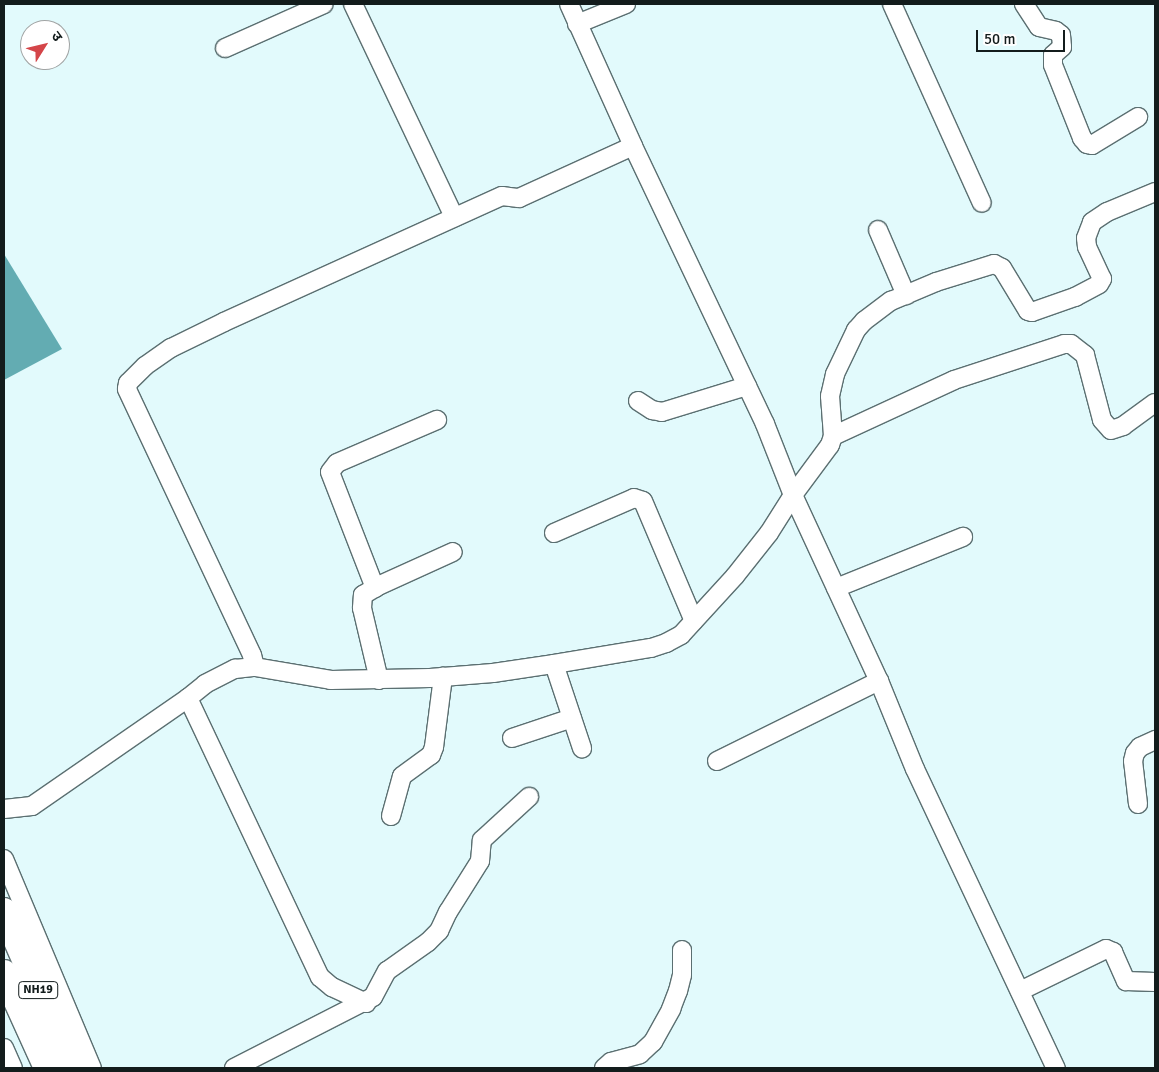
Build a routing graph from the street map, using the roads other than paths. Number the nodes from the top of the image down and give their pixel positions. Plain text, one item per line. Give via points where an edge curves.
1 (324, 4) edge
2 (353, 4) edge
3 (569, 4) edge
4 (626, 4) edge
5 (892, 4) edge
6 (1024, 4) edge
7 (576, 24) junction
8 (225, 48) dead end
9 (1138, 117) dead end
10 (633, 146) junction
11 (1155, 192) edge
12 (982, 203) dead end
13 (454, 217) junction
14 (878, 230) dead end
15 (906, 294) junction
16 (747, 386) junction
17 (638, 401) dead end
18 (1155, 403) edge
19 (437, 420) dead end
20 (833, 436) junction
21 (793, 494) junction
22 (554, 533) dead end
23 (963, 537) dead end
24 (453, 552) dead end
25 (375, 588) junction
26 (836, 588) junction
27 (694, 621) junction
28 (554, 664) junction
29 (255, 667) junction
30 (443, 677) junction
31 (379, 680) junction
32 (879, 681) junction
33 (188, 698) junction
34 (572, 718) junction
35 (512, 738) dead end
36 (1155, 740) edge
37 (582, 748) dead end
38 (717, 761) dead end
39 (529, 798) dead end
40 (1138, 804) dead end
41 (4, 809) edge
42 (391, 816) dead end
43 (4, 859) edge
44 (4, 912) edge
45 (682, 950) dead end
46 (4, 974) edge
47 (1155, 982) edge
48 (1020, 991) junction
49 (366, 1002) junction
50 (4, 1048) edge
51 (13, 1068) edge
52 (47, 1068) edge
53 (72, 1068) edge
54 (92, 1068) edge
55 (234, 1068) edge
56 (604, 1068) edge
57 (1056, 1068) edge

1 - 8 street
2 - 13 street
3 - 7 street
4 - 7 street
5 - 12 street
6 - 9 street via 1039,27 1061,35 1062,46 1053,55 1053,66 1086,144 1092,145
7 - 10 street
10 - 13 street via 519,198 505,195
10 - 16 street
11 - 15 street via 1092,222 1086,247 1102,279 1075,297 1028,311 1002,268 994,264
13 - 29 street via 171,348 128,383 127,389
14 - 15 street
15 - 20 street via 875,311 856,330 835,374 830,396
16 - 17 street via 662,412
16 - 21 street
18 - 20 street via 1112,430 1102,420 1085,355 1071,344 1064,344 954,380
19 - 25 street via 337,463 330,472
20 - 21 street via 823,456
21 - 26 street
21 - 27 street via 769,533
22 - 27 street via 634,498 643,501
23 - 26 street
24 - 25 street
25 - 31 street via 361,599
26 - 32 street
27 - 28 street via 681,635 651,648
28 - 30 street
28 - 34 street
29 - 31 street via 331,680
29 - 33 street via 235,669 205,684
30 - 31 street
30 - 42 street via 434,747 425,761 402,776
32 - 38 street
32 - 48 street via 947,838
33 - 41 street via 32,806
33 - 49 street via 320,976 332,987
34 - 35 street
34 - 37 street
36 - 40 street via 1134,753
39 - 49 street via 482,840 480,861 439,931 387,971 378,992
43 - 54 street
44 - 53 highway, NH19
45 - 56 street via 678,991 653,1042 640,1054 611,1062
46 - 52 highway, NH19
47 - 48 street via 1126,982 1113,952 1106,948
48 - 57 street
49 - 55 street
50 - 51 street

